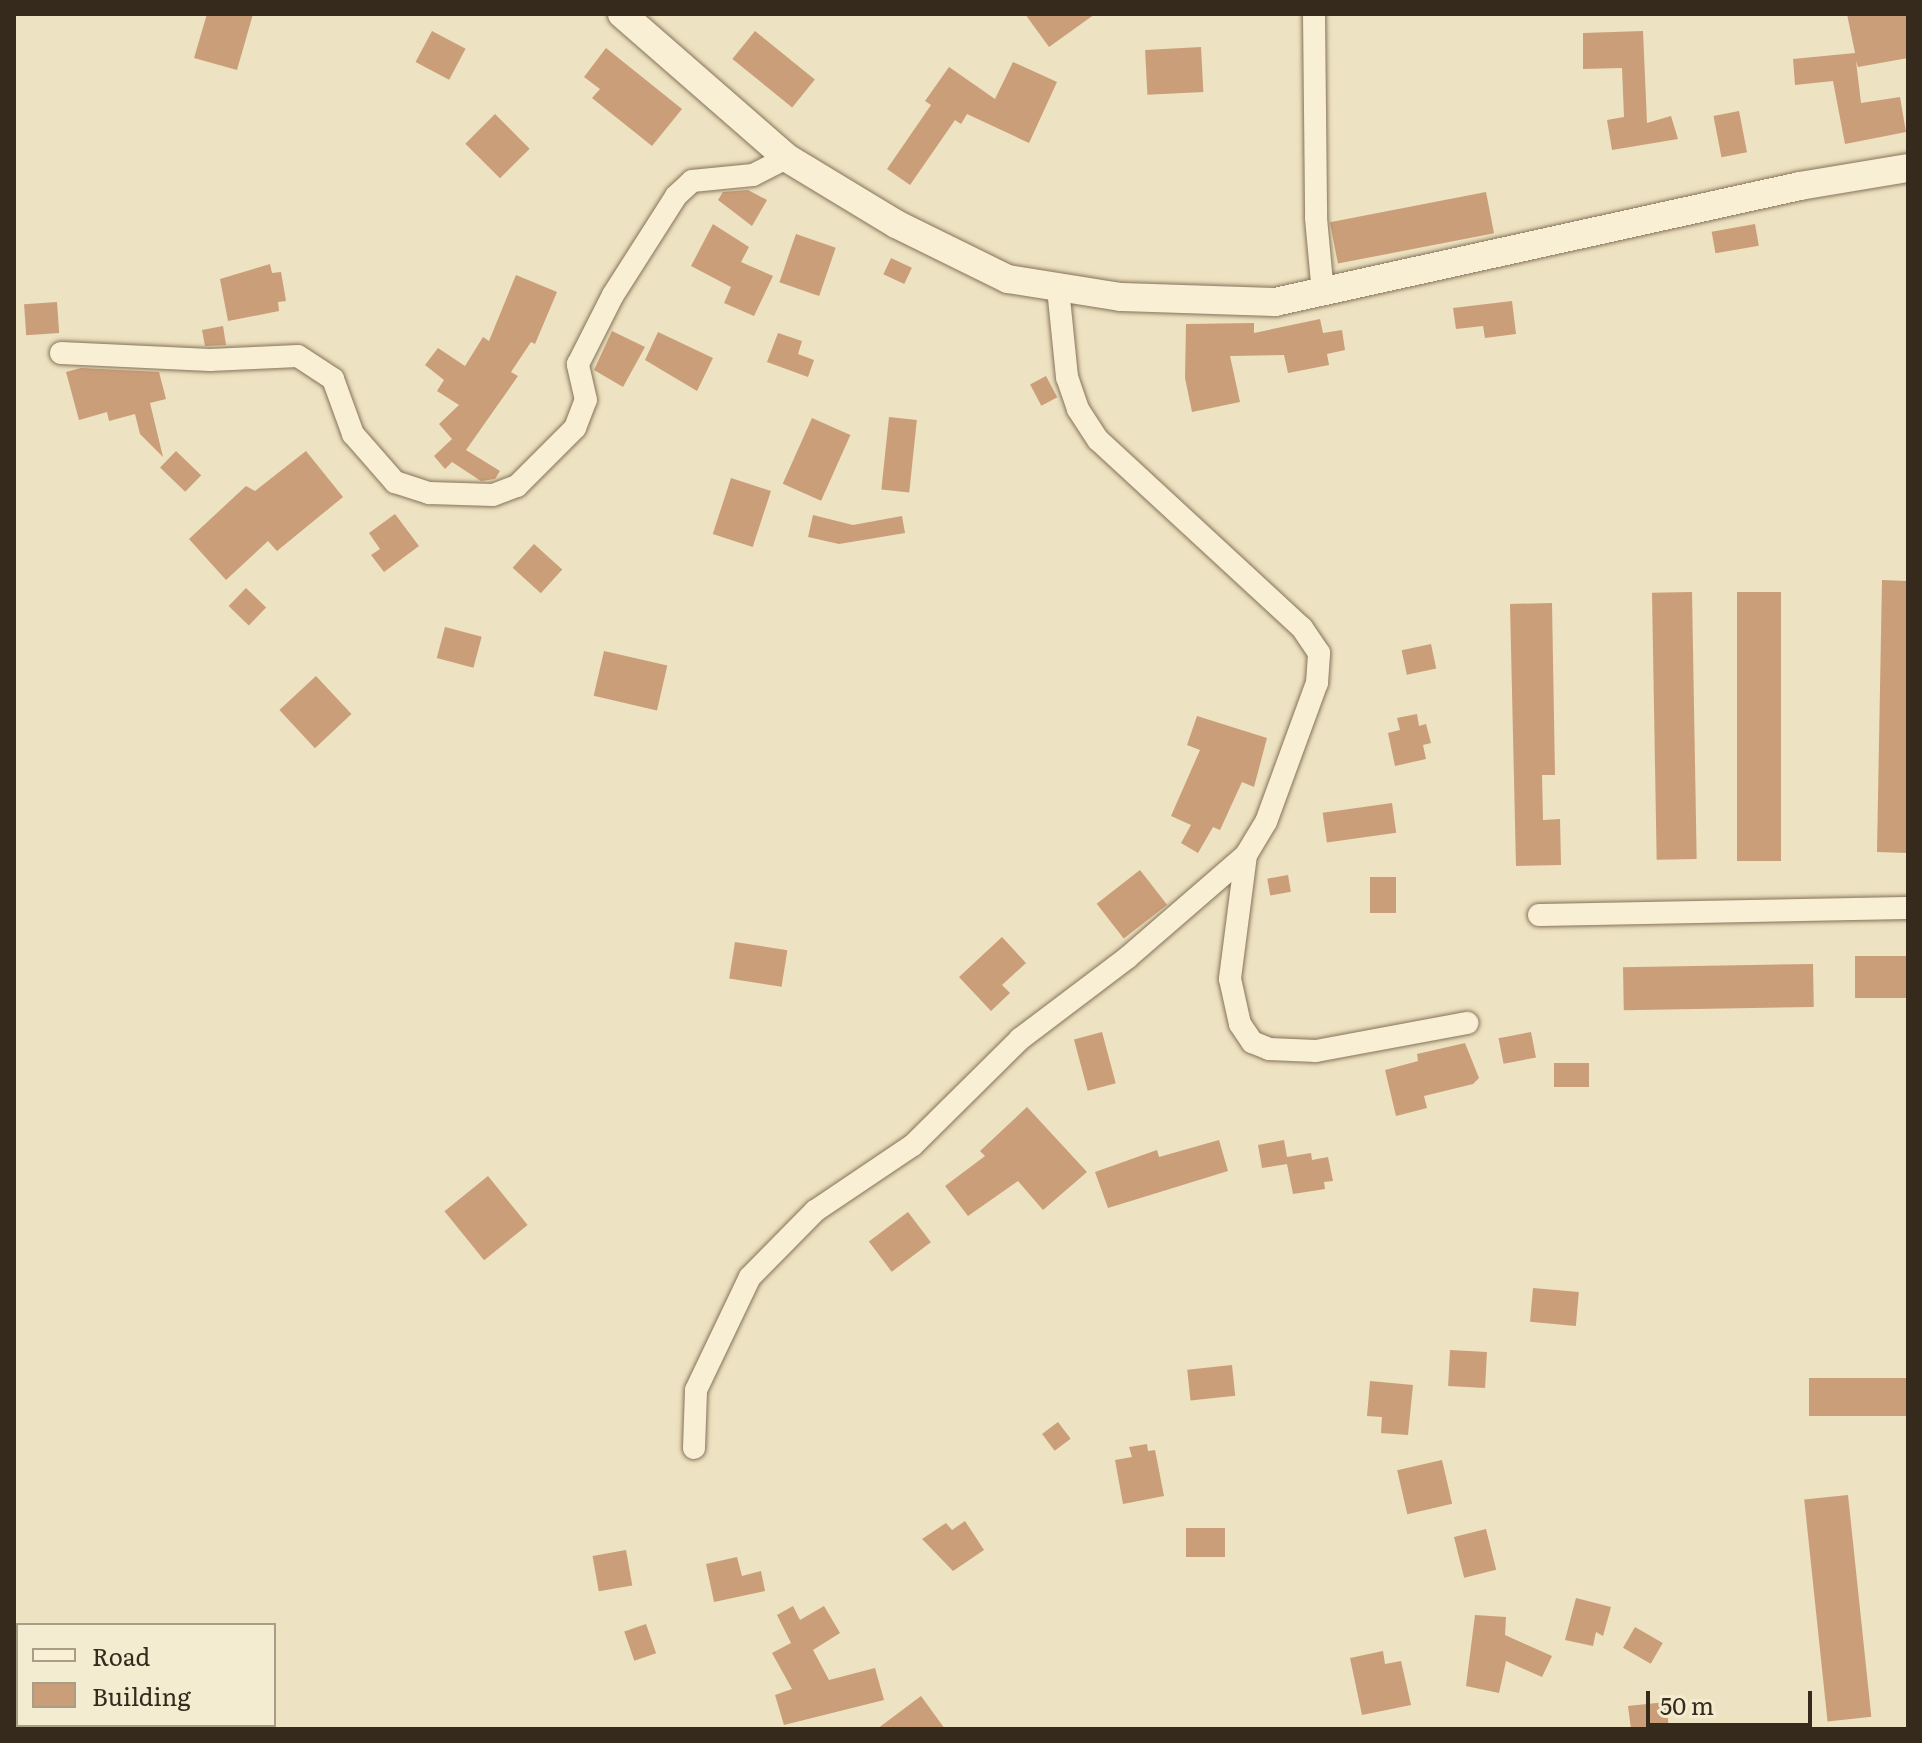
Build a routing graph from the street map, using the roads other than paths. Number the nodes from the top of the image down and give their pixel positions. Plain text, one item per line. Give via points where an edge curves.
1 (622, 14) edge
2 (1314, 14) edge
3 (787, 158) junction
4 (1908, 168) edge
5 (1058, 289) junction
6 (1323, 294) junction
7 (61, 353) dead end
8 (1246, 855) junction
9 (1908, 908) edge
10 (1539, 915) dead end
11 (1467, 1023) dead end
12 (694, 1448) dead end

1 - 3 street
2 - 6 street via 1316,218
3 - 5 street via 956,257 1008,279
3 - 7 street via 753,175 692,181 676,196 613,295 578,364 586,400 575,428 517,486 493,495 429,493 395,482 353,434 333,379 298,356 210,360
4 - 6 street via 1800,186
5 - 6 street via 1223,302 1275,302
5 - 8 street via 1067,377 1078,409 1098,440 1302,628 1319,653 1317,683 1266,822
8 - 11 street via 1230,979 1240,1024 1252,1042 1269,1049 1316,1051
8 - 12 street via 1139,949 1020,1039 913,1145 815,1211 750,1277 696,1390
9 - 10 street

